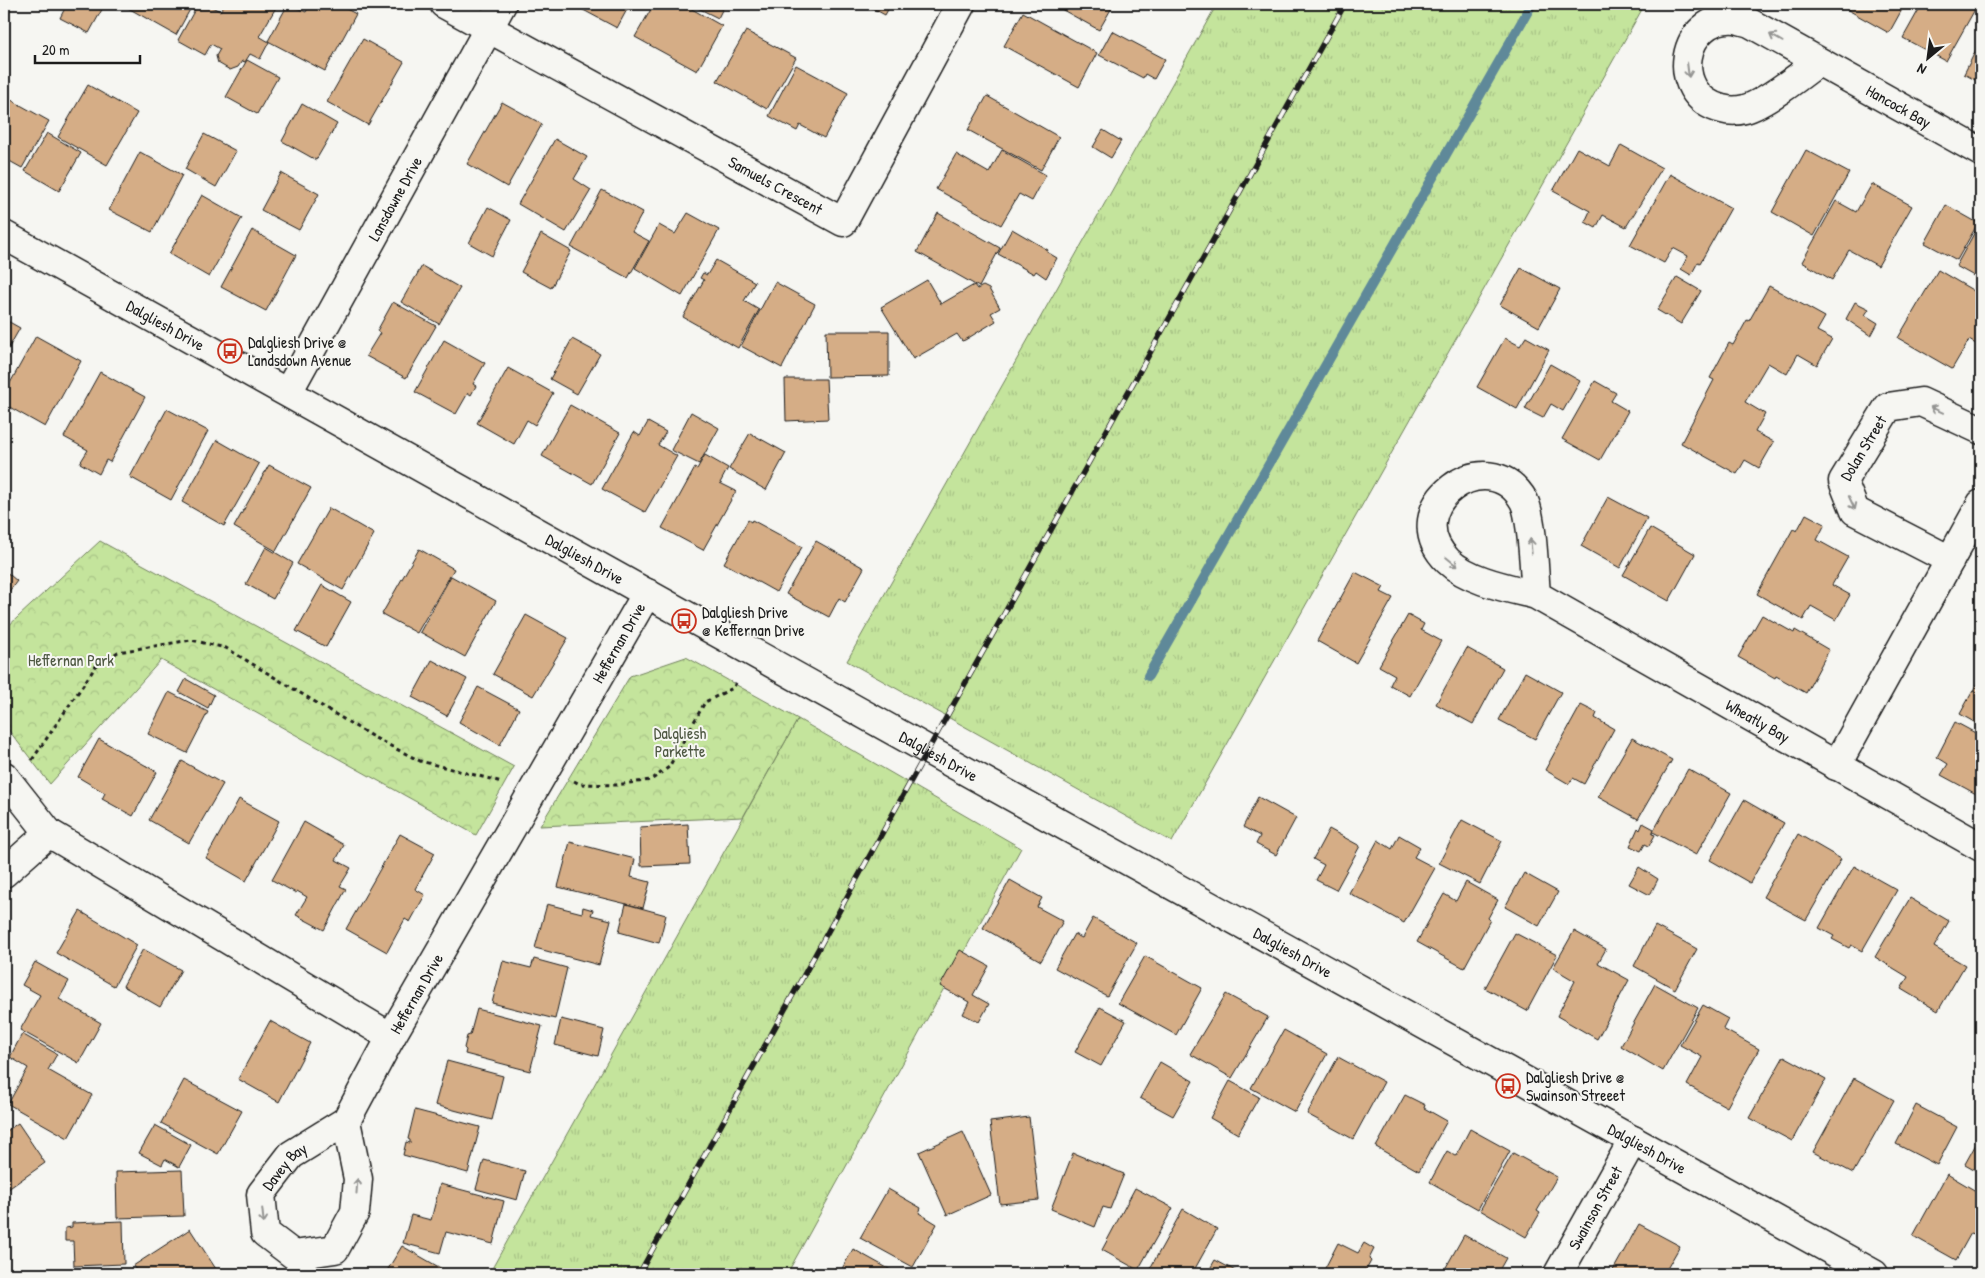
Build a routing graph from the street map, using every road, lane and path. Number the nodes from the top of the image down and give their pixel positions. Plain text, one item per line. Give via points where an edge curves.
1 (444, 4) edge
2 (502, 4) edge
3 (961, 4) edge
4 (489, 29) junction
5 (1818, 62) dead end
6 (1981, 152) edge
7 (4, 235) edge
8 (288, 392) junction
9 (1981, 430) edge
10 (1981, 504) edge
11 (1950, 560) junction
12 (647, 593) junction
13 (1536, 595) junction
14 (753, 652) junction
15 (1836, 766) junction
16 (547, 768) junction
17 (8, 781) edge
18 (532, 794) junction
19 (49, 833) junction
20 (1981, 847) edge
21 (4, 873) edge
22 (391, 1037) junction
23 (346, 1121) junction
24 (1633, 1140) junction
25 (1558, 1274) edge
26 (1874, 1274) edge

1 - 4 street
2 - 4 street, Lansdowne Drive
3 - 4 street, Samuels Crescent via 843,222
4 - 8 street, Lansdowne Drive
5 - 6 street, Hancock Bay
7 - 8 street, Dalgliesh Drive
8 - 12 street, Dalgliesh Drive
9 -> 11 street, Dolan Street via 1920,402 1888,406 1843,481 1856,511
10 - 11 street
11 - 15 street
12 - 14 street, Dalgliesh Drive
12 - 16 street, Heffernan Drive
13 -> 13 street, Wheatly Bay via 1529,515 1524,501 1514,489 1487,477 1471,477 1457,483 1445,493 1432,520 1439,549 1449,561 1486,582
13 - 15 street, Wheatly Bay
14 - 16 path via 733,688 705,702 669,767 651,780 616,785 580,784
14 - 24 street, Dalgliesh Drive
15 - 20 street, Wheatly Bay
16 - 18 street, Heffernan Drive
17 - 18 path via 34,758 96,666 118,652 191,640 226,648 373,737 420,761 514,785
17 - 19 street, Heffernan Drive
18 - 22 street, Heffernan Drive
19 - 21 street
19 - 22 street, Heffernan Drive
22 - 23 street, Davey Bay
23 -> 23 street, Davey Bay via 292,1155 261,1194 265,1233 294,1255 335,1249 355,1212 358,1180
24 - 25 street, Swainson Street
24 - 26 street, Dalgliesh Drive

